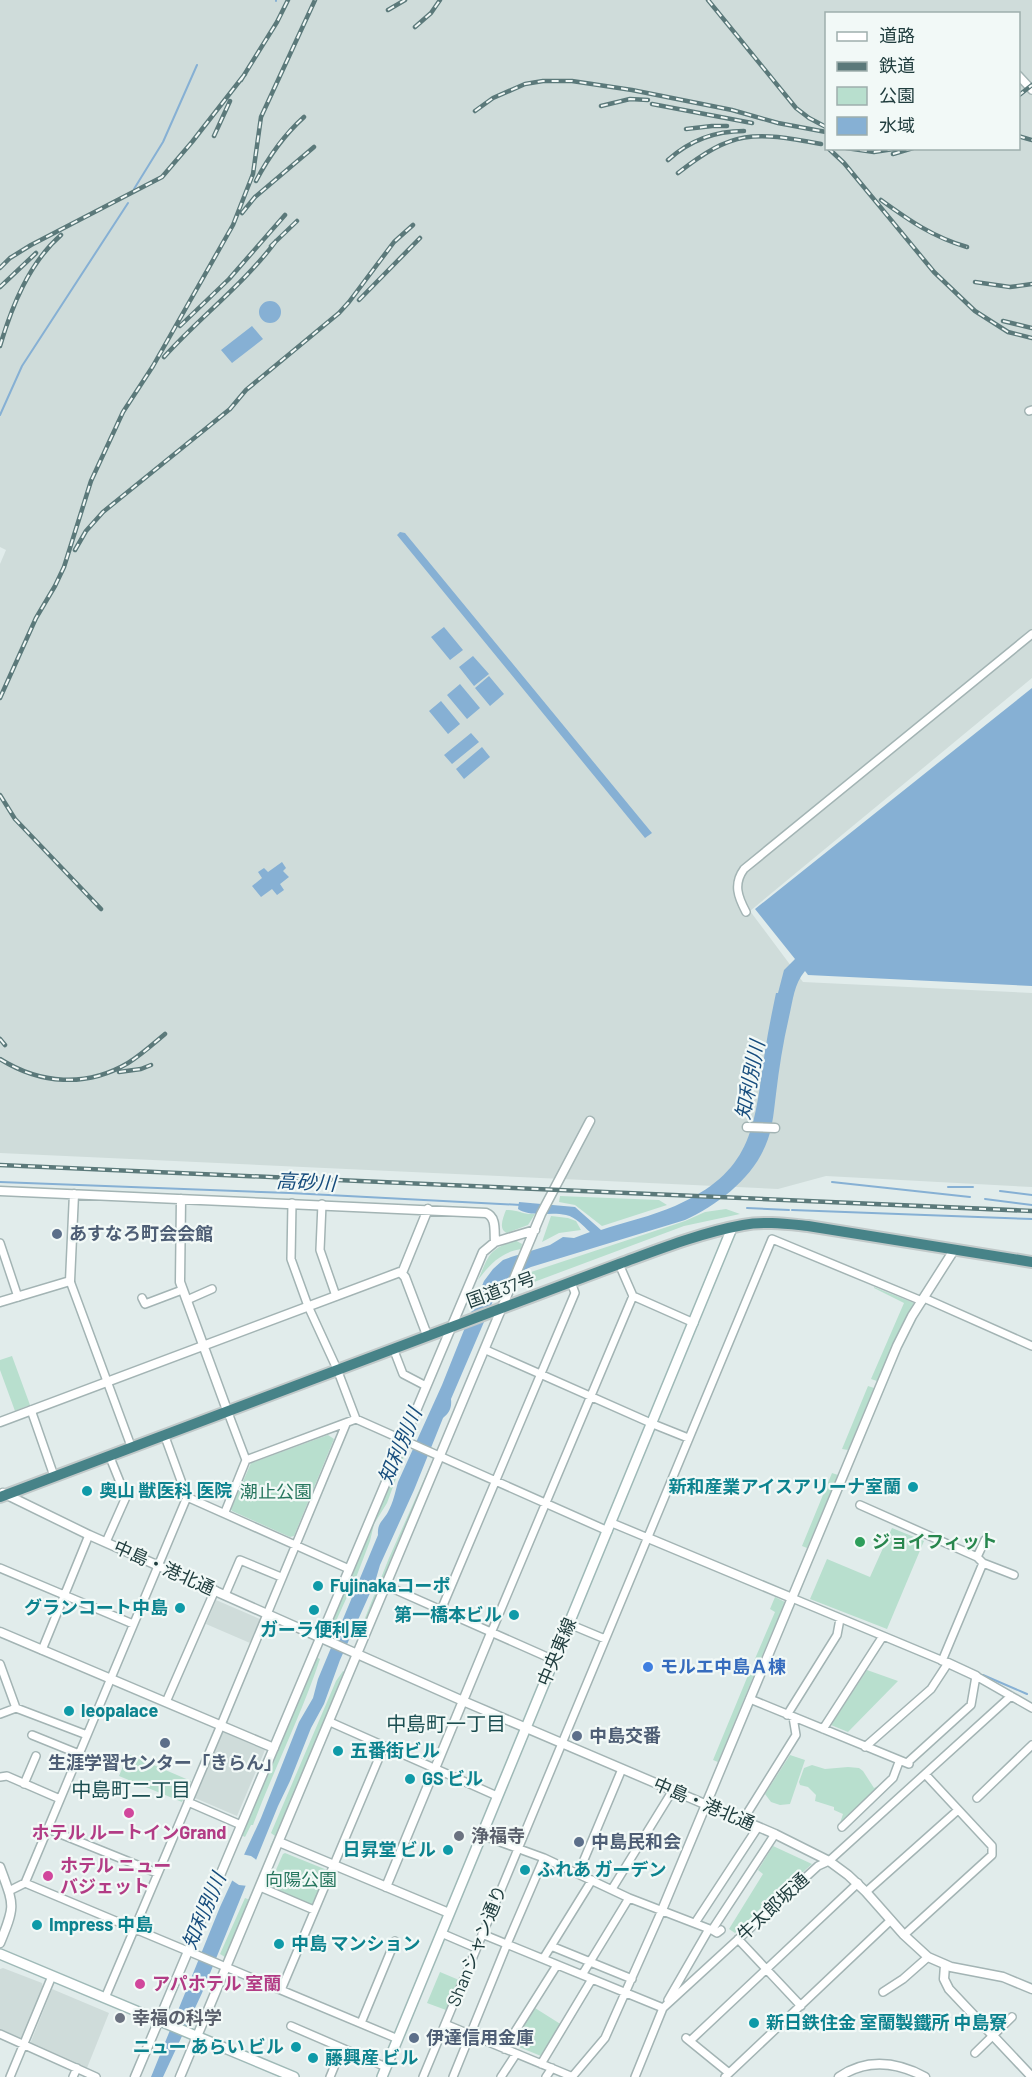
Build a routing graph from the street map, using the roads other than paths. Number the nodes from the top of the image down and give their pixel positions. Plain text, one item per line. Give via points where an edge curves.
1 (1020, 77) edge
2 (1032, 90) edge
3 (1032, 634) edge
4 (746, 912) dead end
5 (590, 1121) dead end
6 (747, 1127) dead end
7 (775, 1128) dead end
8 (0, 1191) edge
9 (74, 1194) junction
10 (181, 1199) junction
11 (292, 1203) junction
12 (322, 1204) junction
13 (428, 1209) junction
14 (732, 1228) junction
15 (535, 1230) junction
16 (495, 1242) junction
17 (0, 1243) edge
18 (954, 1250) junction
19 (1032, 1262) edge
20 (619, 1264) junction
21 (402, 1273) junction
22 (70, 1281) junction
23 (571, 1282) junction
24 (212, 1289) dead end
25 (182, 1290) junction
26 (336, 1296) junction
27 (633, 1296) junction
28 (18, 1297) junction
29 (142, 1298) dead end
30 (923, 1299) junction
31 (187, 1300) junction
32 (0, 1302) edge
33 (308, 1306) junction
34 (504, 1307) junction
35 (694, 1323) junction
36 (451, 1326) junction
37 (427, 1335) junction
38 (203, 1346) junction
39 (1032, 1346) edge
40 (393, 1348) junction
41 (486, 1350) junction
42 (337, 1369) junction
43 (540, 1375) junction
44 (107, 1382) junction
45 (426, 1386) junction
46 (590, 1397) junction
47 (31, 1410) junction
48 (227, 1410) junction
49 (356, 1419) junction
50 (0, 1422) edge
51 (346, 1424) junction
52 (653, 1424) junction
53 (164, 1434) junction
54 (688, 1438) junction
55 (404, 1439) junction
56 (131, 1446) junction
57 (109, 1455) junction
58 (441, 1456) junction
59 (246, 1460) junction
60 (54, 1476) junction
61 (495, 1480) junction
62 (2, 1494) edge
63 (187, 1497) junction
64 (545, 1503) junction
65 (860, 1504) dead end
66 (225, 1512) junction
67 (610, 1527) junction
68 (89, 1534) junction
69 (648, 1538) junction
70 (985, 1540) dead end
71 (106, 1542) junction
72 (295, 1544) junction
73 (977, 1557) junction
74 (983, 1563) junction
75 (159, 1565) junction
76 (0, 1568) edge
77 (349, 1569) junction
78 (1014, 1575) dead end
79 (281, 1577) junction
80 (387, 1586) junction
81 (215, 1590) junction
82 (225, 1594) junction
83 (64, 1595) junction
84 (792, 1598) junction
85 (441, 1610) junction
86 (266, 1612) junction
87 (840, 1619) junction
88 (133, 1624) junction
89 (570, 1624) junction
90 (0, 1632) edge
91 (491, 1633) junction
92 (883, 1636) junction
93 (320, 1637) junction
94 (605, 1639) junction
95 (42, 1650) junction
96 (354, 1652) junction
97 (554, 1660) junction
98 (945, 1662) junction
99 (0, 1664) edge
100 (976, 1676) junction
101 (111, 1679) junction
102 (1011, 1696) junction
103 (750, 1699) junction
104 (463, 1701) junction
105 (166, 1702) junction
106 (16, 1708) junction
107 (1032, 1708) edge
108 (0, 1714) edge
109 (790, 1716) junction
110 (330, 1722) junction
111 (221, 1725) junction
112 (525, 1728) junction
113 (823, 1729) junction
114 (32, 1735) dead end
115 (87, 1735) junction
116 (561, 1744) junction
117 (1032, 1745) edge
118 (384, 1746) junction
119 (865, 1747) junction
120 (274, 1748) junction
121 (79, 1754) junction
122 (36, 1756) dead end
123 (899, 1762) junction
124 (435, 1769) junction
125 (621, 1769) junction
126 (926, 1774) junction
127 (0, 1777) edge
128 (24, 1784) junction
129 (673, 1791) junction
130 (497, 1796) junction
131 (977, 1798) dead end
132 (60, 1799) junction
133 (188, 1802) junction
134 (706, 1804) junction
135 (958, 1810) junction
136 (743, 1820) junction
137 (241, 1825) junction
138 (758, 1827) junction
139 (842, 1827) dead end
140 (48, 1829) junction
141 (775, 1834) junction
142 (481, 1835) junction
143 (279, 1842) junction
144 (518, 1848) junction
145 (544, 1858) junction
146 (829, 1861) junction
147 (334, 1865) junction
148 (0, 1868) edge
149 (158, 1873) junction
150 (578, 1874) junction
151 (592, 1880) junction
152 (25, 1883) junction
153 (858, 1883) junction
154 (260, 1887) junction
155 (386, 1887) junction
156 (612, 1889) junction
157 (9, 1891) junction
158 (866, 1892) junction
159 (629, 1898) junction
160 (314, 1910) junction
161 (662, 1910) junction
162 (449, 1913) junction
163 (891, 1920) junction
164 (695, 1923) junction
165 (134, 1929) junction
166 (710, 1930) junction
167 (721, 1930) dead end
168 (441, 1933) junction
169 (482, 1934) junction
170 (904, 1935) junction
171 (738, 1939) junction
172 (395, 1941) dead end
173 (0, 1943) edge
174 (507, 1944) junction
175 (551, 1946) junction
176 (476, 1948) junction
177 (190, 1953) junction
178 (0, 1954) edge
179 (928, 1957) junction
180 (543, 1959) junction
181 (590, 1962) junction
182 (557, 1965) junction
183 (945, 1965) junction
184 (224, 1968) junction
185 (767, 1970) junction
186 (582, 1975) junction
187 (52, 1976) junction
188 (592, 1979) junction
189 (632, 1979) junction
190 (1032, 1989) edge
191 (281, 1990) junction
192 (883, 1992) dead end
193 (625, 1993) junction
194 (105, 1998) junction
195 (801, 2006) junction
196 (664, 2007) junction
197 (1011, 2017) dead end
198 (159, 2020) junction
199 (361, 2023) junction
200 (445, 2024) junction
201 (291, 2026) dead end
202 (0, 2034) edge
203 (470, 2035) junction
204 (993, 2035) junction
205 (197, 2036) junction
206 (398, 2039) junction
207 (23, 2045) junction
208 (342, 2048) junction
209 (504, 2049) junction
210 (975, 2053) dead end
211 (516, 2054) junction
212 (541, 2064) junction
213 (386, 2067) junction
214 (77, 2068) junction
215 (552, 2068) junction
216 (727, 2075) edge
217 (10, 2077) edge
218 (73, 2077) edge
219 (96, 2077) edge
220 (135, 2077) edge
221 (180, 2077) edge
222 (294, 2077) edge
223 (330, 2077) edge
224 (382, 2077) edge
225 (423, 2077) edge
226 (453, 2077) edge
227 (501, 2077) edge
228 (546, 2077) edge
229 (573, 2077) edge
230 (635, 2077) edge
231 (839, 2077) edge
232 (925, 2077) edge
233 (1032, 2077) edge

1 - 2 street
3 - 4 street via 744,869 737,884
5 - 15 street
6 - 7 street
8 - 9 street
9 - 10 street
9 - 22 street
10 - 11 street
10 - 25 street
11 - 12 street
11 - 33 street via 291,1259
12 - 13 street
12 - 26 street via 320,1250
13 - 16 street via 486,1213 494,1220
13 - 21 street
14 - 18 highway, 国道37号 via 791,1224
14 - 20 highway, 国道37号 via 687,1239
14 - 35 main road, 中央東線
15 - 16 street
15 - 34 street
16 - 36 street via 483,1252
17 - 28 street
18 - 19 highway, 国道37号
18 - 30 street
20 - 23 highway, 国道37号
20 - 27 street
21 - 26 street
21 - 37 street
22 - 28 street
22 - 44 street
23 - 34 highway, 国道37号
23 - 43 street via 575,1293
24 - 31 street
25 - 29 street via 145,1304
25 - 31 street
26 - 33 street
27 - 35 street
27 - 46 street
28 - 32 street
30 - 39 street
30 - 54 street, Shanシャン通り via 772,1239
30 - 84 street via 897,1346
31 - 38 street
33 - 38 street
33 - 42 street
34 - 36 highway, 国道37号
34 - 41 street
35 - 52 main road, 中央東線
36 - 37 highway, 国道37号
36 - 45 street
37 - 40 highway, 国道37号
38 - 44 street
38 - 48 street
40 - 42 highway, 国道37号
40 - 45 street via 403,1374
41 - 43 street
41 - 58 street
42 - 48 highway, 国道37号
42 - 49 street
43 - 46 street
43 - 61 street
44 - 47 street
44 - 56 street
45 - 55 street
46 - 52 street
46 - 64 street
47 - 50 street
47 - 60 street
48 - 53 highway, 国道37号
48 - 59 street
49 - 51 street
49 - 55 street
51 - 59 street
51 - 72 street
52 - 54 street
52 - 67 main road, 中央東線
53 - 56 highway, 国道37号
53 - 63 street
54 - 69 street, Shanシャン通り
55 - 58 street
55 - 77 street
56 - 57 highway, 国道37号
57 - 60 highway, 国道37号
57 - 71 street via 126,1497
58 - 61 street
58 - 80 street
59 - 66 street
60 - 62 highway, 国道37号
61 - 64 street
61 - 85 street
62 - 68 street, 中島・港北通
63 - 66 street
63 - 75 street
64 - 67 street
64 - 91 street
65 - 73 street
66 - 72 street
67 - 69 street
67 - 89 main road, 中央東線
68 - 71 street, 中島・港北通
68 - 83 street
69 - 84 street
69 - 94 street, Shanシャン通り
70 - 73 street
71 - 75 street, 中島・港北通
72 - 77 street
72 - 79 street
73 - 74 street
74 - 78 street
74 - 98 street
75 - 81 street, 中島・港北通
75 - 88 street
76 - 83 street
77 - 93 street
79 - 82 street via 240,1560
79 - 86 street
80 - 85 street
80 - 96 street
81 - 82 street, 中島・港北通
81 - 105 street
82 - 86 street, 中島・港北通
83 - 88 street
83 - 95 street
84 - 87 street
84 - 103 street
85 - 91 street
86 - 93 street, 中島・港北通
86 - 111 street
87 - 92 street
87 - 109 street via 837,1635
88 - 101 street
89 - 94 street
89 - 97 main road, 中央東線
90 - 95 street
91 - 97 street
91 - 104 street
92 - 98 street
92 - 113 street
93 - 96 street, 中島・港北通
93 - 120 street
94 - 116 street, Shanシャン通り
95 - 101 street
96 - 104 street, 中島・港北通
96 - 110 street
97 - 112 main road, 中央東線
98 - 100 street
98 - 119 street via 931,1689
99 - 106 street
100 - 102 street
100 - 123 street via 971,1705 908,1764
101 - 105 street
101 - 115 street
102 - 107 street
102 - 126 street, 牛太郎坂通
103 - 109 street
103 - 134 street
104 - 112 street, 中島・港北通
104 - 124 street
105 - 111 street
106 - 108 street
106 - 115 street
109 - 113 street
109 - 136 street via 796,1735
110 - 118 street
110 - 143 street
111 - 120 street
111 - 133 street
112 - 116 street, 中島・港北通
112 - 130 main road, 中央東線
113 - 119 street
114 - 121 street
115 - 121 street
116 - 125 street, 中島・港北通
116 - 144 street, Shanシャン通り
117 - 131 street
118 - 124 street
118 - 147 street
119 - 123 street
120 - 137 street
121 - 132 street
122 - 128 street
123 - 139 street via 893,1778
124 - 130 street
124 - 155 street
125 - 129 street, 中島・港北通
125 - 150 street
126 - 135 street
126 - 146 street, 牛太郎坂通
127 - 128 street
128 - 132 street
129 - 134 street, 中島・港北通
129 - 156 street
130 - 142 main road, 中央東線
132 - 140 street
133 - 137 street
133 - 149 street
134 - 136 street, 中島・港北通
134 - 161 street
135 - 158 street
135 - 170 street via 992,1846 992,1855
136 - 138 street, 中島・港北通
137 - 177 street
138 - 141 street, 中島・港北通
138 - 164 street
140 - 149 street
140 - 152 street
141 - 146 street, 中島・港北通
141 - 166 street
142 - 144 street
142 - 162 main road, 中央東線
143 - 147 street
143 - 154 street
144 - 145 street
144 - 169 street, Shanシャン通り
145 - 150 street
145 - 174 street
146 - 153 street, 中島・港北通
146 - 171 street, 牛太郎坂通 via 818,1866
147 - 155 street
147 - 160 street
148 - 157 street
149 - 165 street
150 - 151 street
151 - 156 street
151 - 175 street
152 - 157 street
152 - 165 street
153 - 158 street, 中島・港北通
153 - 185 street
154 - 160 street
154 - 184 street
155 - 162 street
156 - 159 street
157 - 173 street via 12,1912
158 - 163 street, 中島・港北通
159 - 161 street
159 - 181 street
160 - 191 street
161 - 164 street
161 - 189 street
162 - 168 main road, 中央東線
163 - 170 street, 中島・港北通
163 - 195 street
164 - 166 street
165 - 177 street
165 - 194 street
166 - 167 street
166 - 196 street
168 - 176 street
168 - 206 main road, 中央東線
169 - 174 street
169 - 176 street, Shanシャン通り
170 - 179 street, 中島・港北通
171 - 185 street
171 - 196 street, 牛太郎坂通
172 - 199 street
174 - 180 street
174 - 203 street
175 - 180 street
175 - 181 street
176 - 200 street, Shanシャン通り
177 - 184 street
177 - 198 street
178 - 187 main road
179 - 183 street, 中島・港北通
179 - 192 street
180 - 182 street
181 - 186 street
181 - 189 street
182 - 186 street
182 - 209 street
183 - 190 street, 中島・港北通 via 1003,1977
183 - 204 street via 946,1984
184 - 191 street
184 - 205 street
185 - 195 street
185 - 216 street via 688,2039
186 - 188 street
187 - 194 main road
187 - 207 street
188 - 193 street
188 - 212 street
189 - 193 street
191 - 199 street
193 - 196 street
193 - 229 street via 605,2038
194 - 198 main road
195 - 216 street
196 - 230 street
197 - 204 street
198 - 205 main road
198 - 220 street
199 - 206 street
200 - 203 street
200 - 225 street, Shanシャン通り
201 - 208 street
202 - 207 street
203 - 209 street
203 - 226 street
204 - 210 street
204 - 233 street
205 - 221 street
205 - 222 main road
206 - 213 main road, 中央東線
207 - 214 street
207 - 217 street
208 - 213 street
208 - 223 street
209 - 211 street
211 - 212 street
211 - 227 street
212 - 215 street
213 - 224 main road, 中央東線
214 - 218 street
214 - 219 street
215 - 228 street
215 - 229 street
231 - 232 street via 858,2067 879,2063 903,2067

